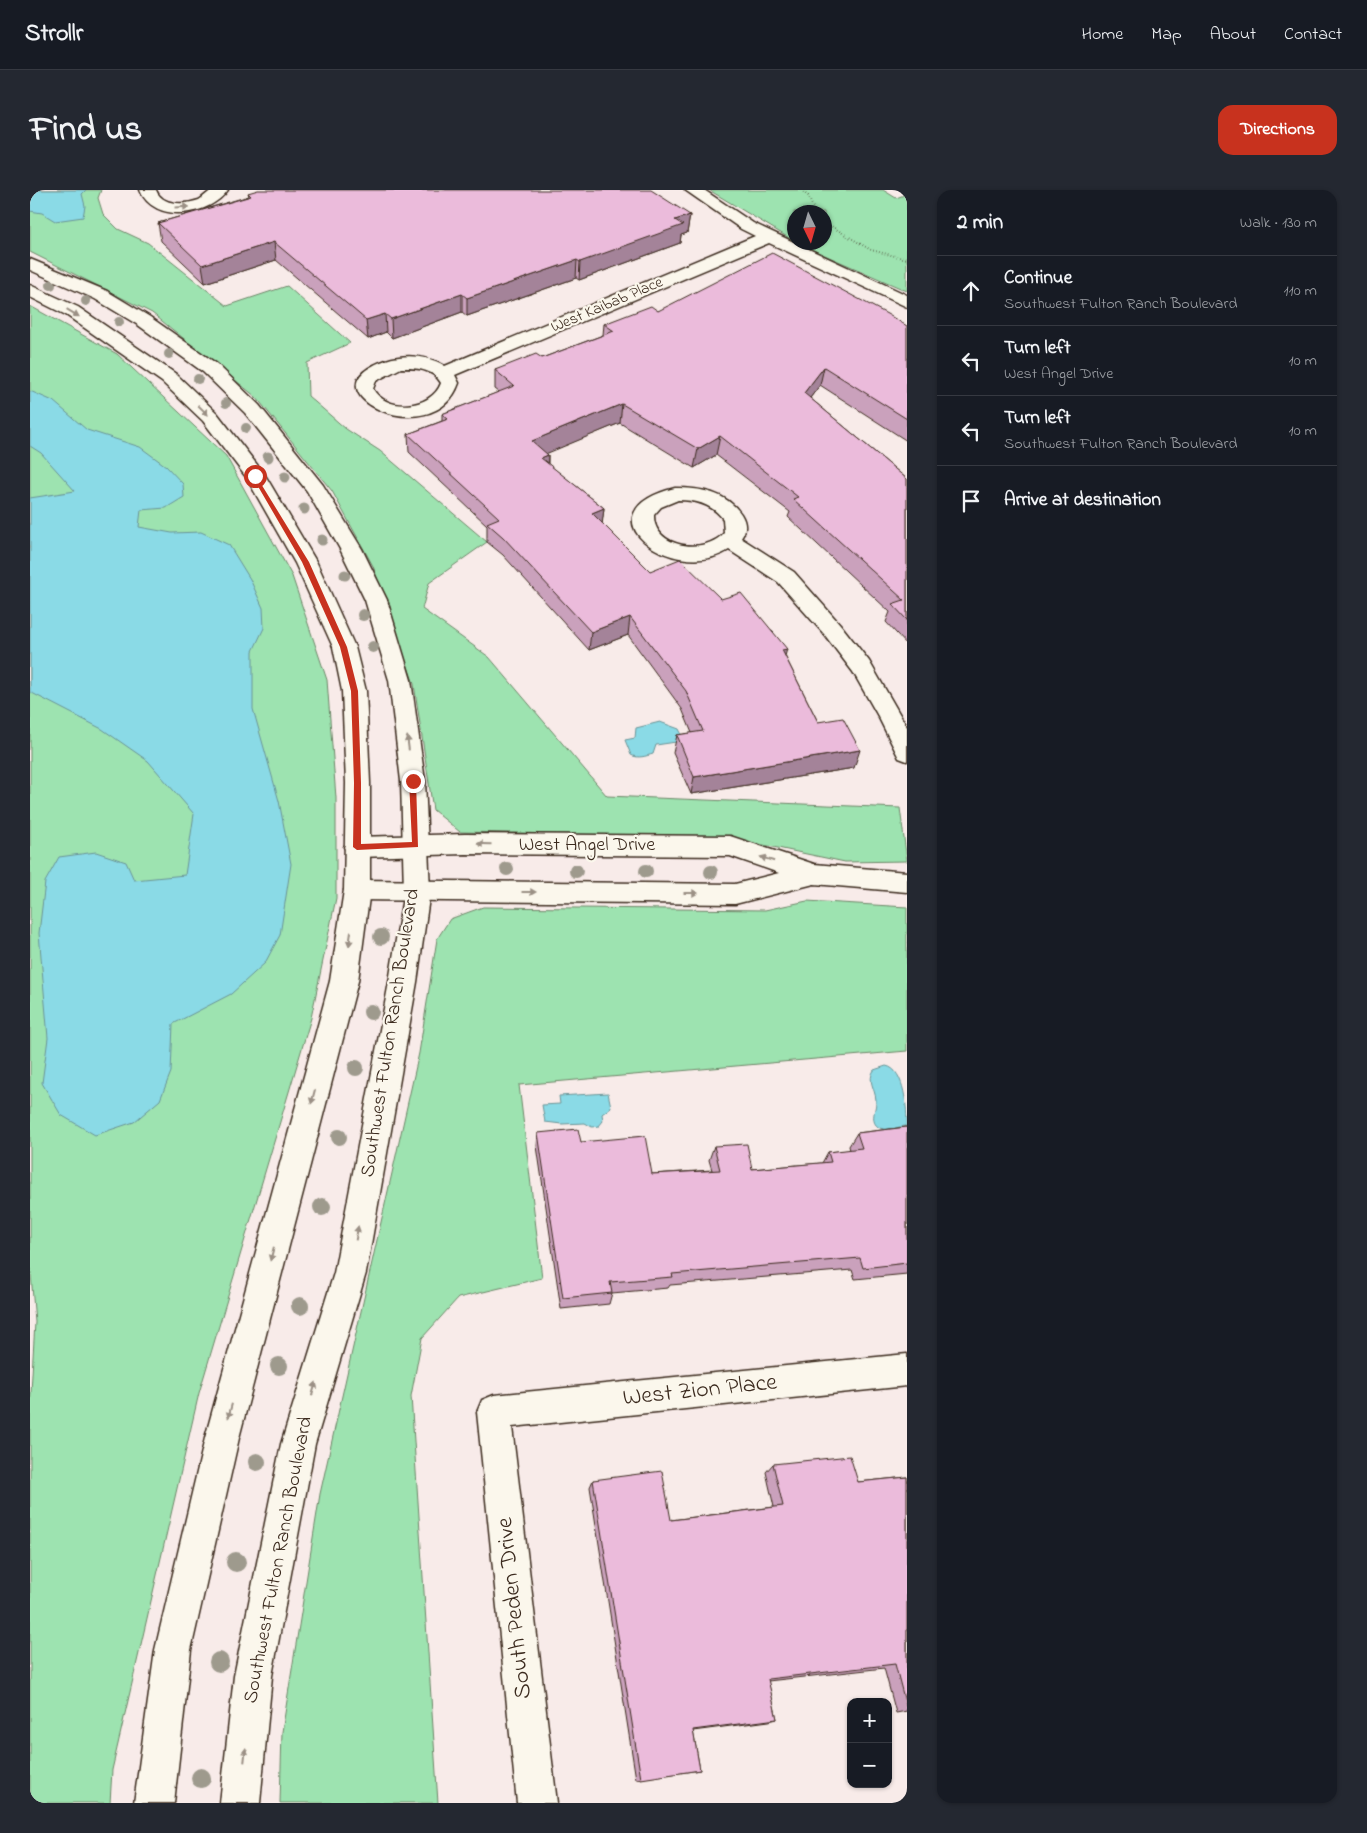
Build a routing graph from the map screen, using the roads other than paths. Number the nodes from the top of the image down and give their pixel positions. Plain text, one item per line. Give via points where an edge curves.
1 (148, 190) edge
2 (220, 190) edge
3 (693, 190) edge
4 (770, 236) junction
5 (30, 264) edge
6 (30, 290) edge
7 (907, 302) edge
8 (444, 373) dead end
9 (730, 540) dead end
10 (907, 752) edge
11 (416, 845) junction
12 (357, 847) junction
13 (814, 874) junction
14 (907, 882) edge
15 (357, 890) junction
16 (417, 891) junction
17 (907, 1370) edge
18 (494, 1412) joint
19 (154, 1803) edge
20 (240, 1803) edge
21 (537, 1803) edge

1 -> 2 street via 154,202 184,207 205,203
3 - 4 street via 747,226
4 - 7 street
4 - 8 street, West Kaibab Place
11 -> 5 street, Southwest Fulton Ranch Boulevard via 413,781 400,680 376,600 316,489 252,409 210,368 144,321 100,295
6 -> 12 street via 72,311 169,378 210,417 260,483 306,562 344,647 354,691
9 - 10 street via 786,577 832,628 890,716
11 - 12 street, West Angel Drive
13 -> 11 street, West Angel Drive via 730,846
11 - 16 street, Southwest Fulton Ranch Boulevard
12 - 15 street
13 - 14 street, West Angel Drive
16 -> 13 street, West Angel Drive via 735,894
15 - 16 street, West Angel Drive
15 -> 19 street via 344,981 222,1438 173,1650
20 -> 16 street, Southwest Fulton Ranch Boulevard via 253,1676 296,1453 350,1273
17 - 18 street, West Zion Place
18 - 21 street, South Peden Drive

